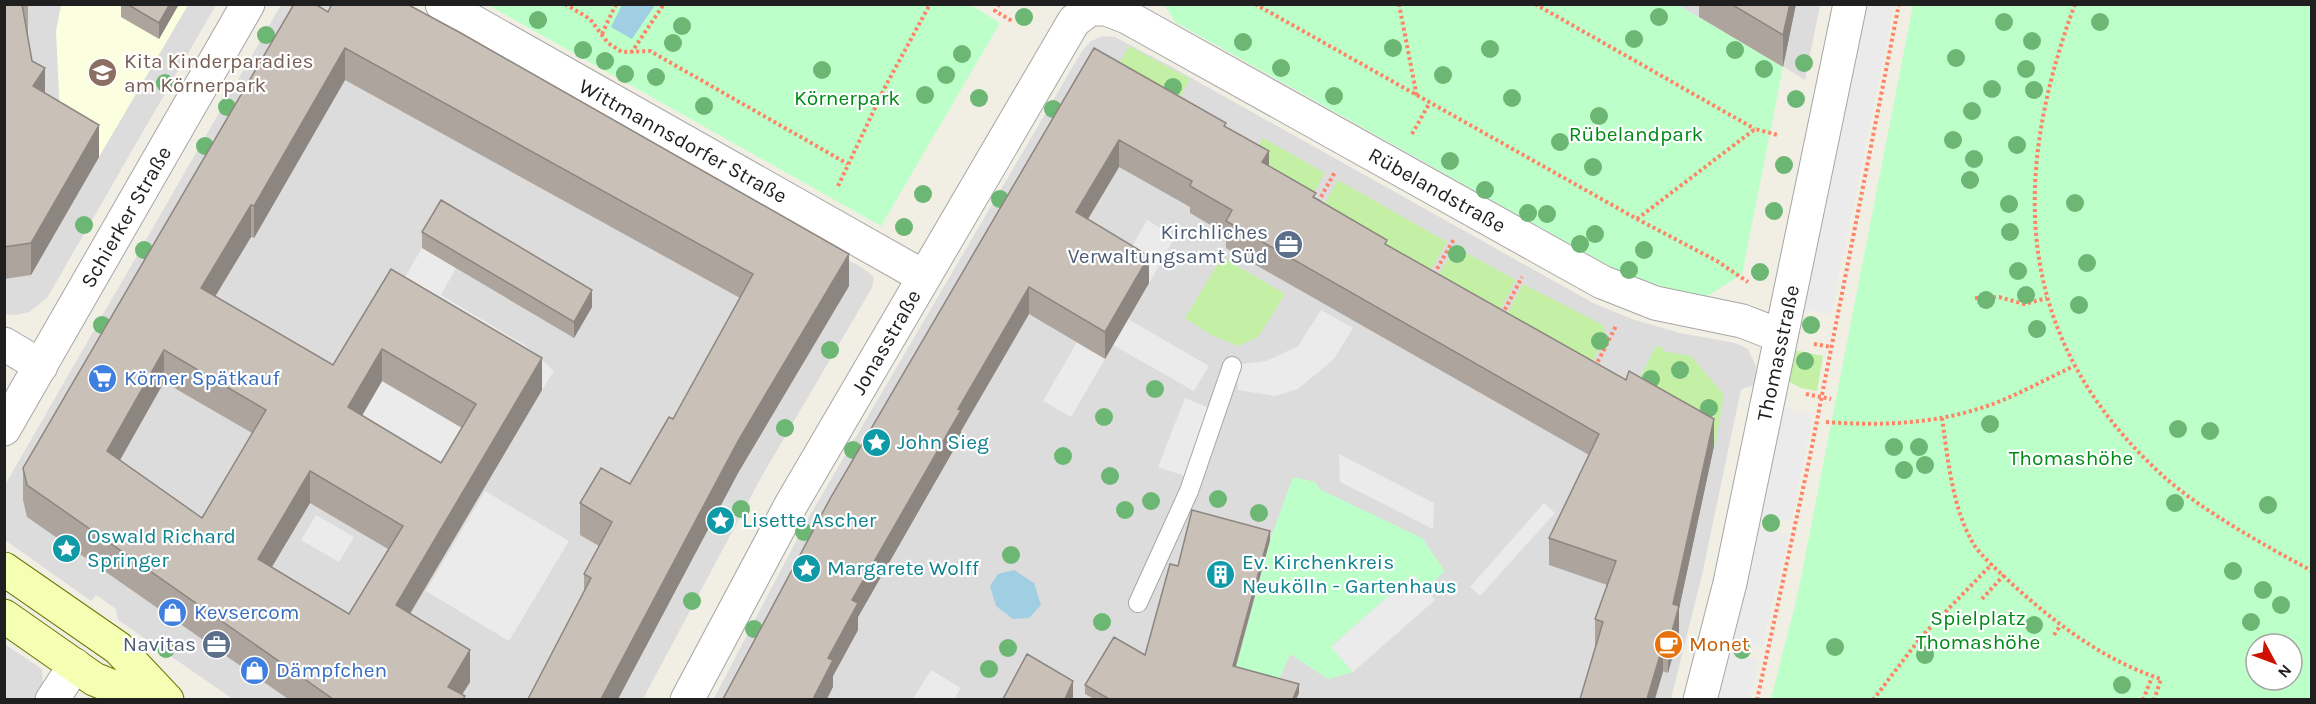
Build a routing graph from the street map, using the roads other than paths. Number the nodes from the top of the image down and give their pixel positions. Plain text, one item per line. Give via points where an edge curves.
1 (248, 4) edge
2 (442, 4) edge
3 (1850, 4) edge
4 (1108, 7) edge
5 (924, 277) junction
6 (1781, 336) junction
7 (4, 345) edge
8 (41, 366) junction
9 (1232, 366) dead end
10 (4, 429) edge
11 (4, 569) edge
12 (1138, 603) dead end
13 (4, 616) edge
14 (75, 665) junction
15 (52, 699) edge
16 (145, 699) edge
17 (167, 699) edge
18 (687, 699) edge
19 (1700, 699) edge

1 - 8 street, Schierker Straße
2 - 5 street, Wittmannsdorfer Straße
3 - 6 street, Thomasstraße
4 - 5 street, Jonasstraße via 1090,9 1074,21
4 - 6 street, Rübelandstraße via 1602,282 1655,303 1742,321
5 - 18 street, Jonasstraße via 787,511
6 - 19 street, Thomasstraße via 1732,572
7 - 8 street
8 - 10 street, Schierker Straße
9 - 12 lane via 1189,491
11 - 17 main road via 118,648
13 - 14 main road
14 - 15 street
14 - 16 main road via 94,679

